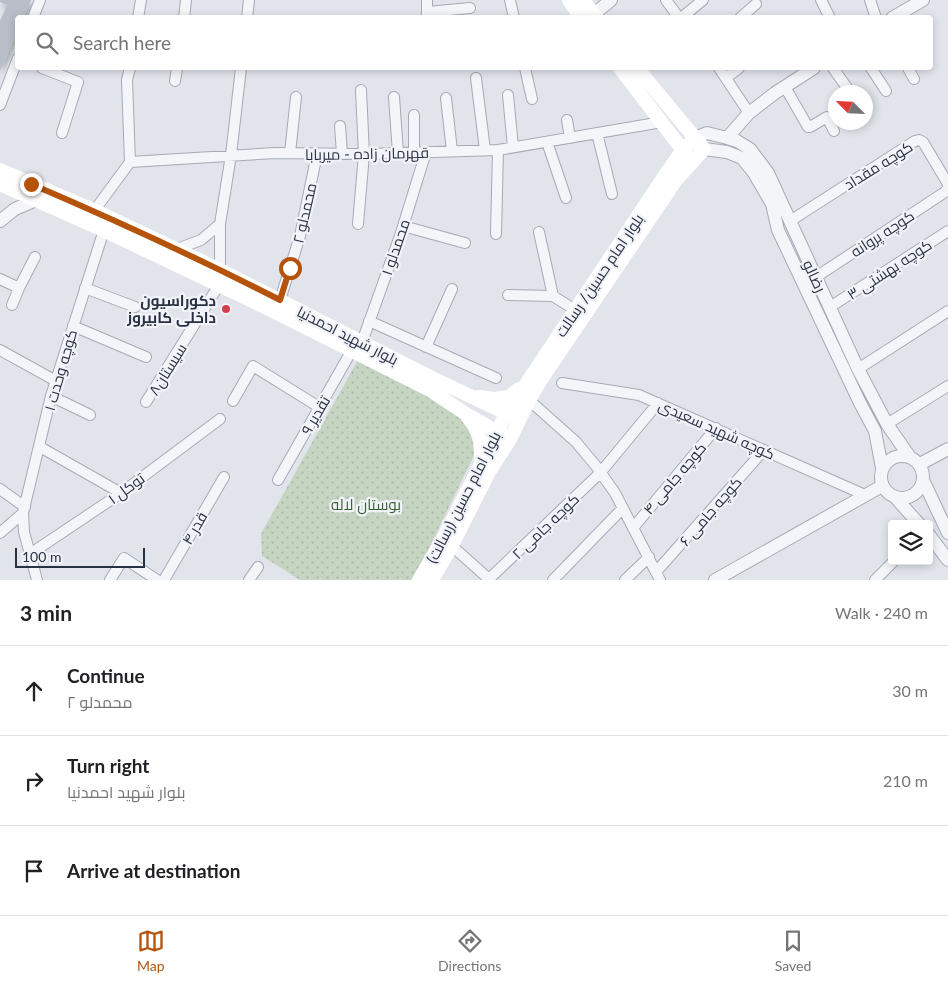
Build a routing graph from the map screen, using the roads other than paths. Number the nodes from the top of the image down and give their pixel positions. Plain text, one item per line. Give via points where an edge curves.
1 (40, 0) edge
2 (141, 0) edge
3 (186, 0) edge
4 (249, 0) edge
5 (427, 0) edge
6 (510, 0) edge
7 (568, 0) edge
8 (583, 0) edge
9 (611, 0) edge
10 (666, 0) edge
11 (703, 0) edge
12 (821, 0) edge
13 (870, 0) edge
14 (923, 0) edge
15 (756, 4) dead end
16 (470, 8) dead end
17 (34, 15) edge
18 (138, 15) edge
19 (184, 15) edge
20 (247, 15) edge
21 (427, 15) edge
22 (513, 15) edge
23 (590, 15) edge
24 (590, 15) edge
25 (592, 15) edge
26 (678, 15) edge
27 (684, 15) edge
28 (743, 15) edge
29 (828, 15) edge
30 (875, 15) edge
31 (897, 15) edge
32 (15, 66) edge
33 (47, 70) edge
34 (130, 70) edge
35 (177, 70) edge
36 (241, 70) edge
37 (525, 70) edge
38 (622, 70) edge
39 (639, 70) edge
40 (720, 70) edge
41 (736, 70) edge
42 (811, 70) edge
43 (834, 70) edge
44 (872, 70) edge
45 (909, 70) edge
46 (476, 78) dead end
47 (726, 78) junction
48 (914, 79) dead end
49 (175, 81) dead end
50 (845, 85) edge
51 (785, 87) junction
52 (361, 90) dead end
53 (886, 91) dead end
54 (508, 95) dead end
55 (296, 97) dead end
56 (394, 97) dead end
57 (446, 98) dead end
58 (532, 99) dead end
59 (0, 106) edge
60 (749, 113) junction
61 (414, 114) dead end
62 (567, 120) dead end
63 (662, 122) junction
64 (340, 126) dead end
65 (834, 131) dead end
66 (62, 133) dead end
67 (597, 133) junction
68 (570, 138) junction
69 (728, 138) junction
70 (547, 142) junction
71 (699, 143) junction
72 (513, 147) junction
73 (485, 150) junction
74 (498, 150) junction
75 (426, 152) junction
76 (452, 152) junction
77 (290, 153) junction
78 (398, 153) junction
79 (414, 153) junction
80 (316, 154) junction
81 (342, 154) junction
82 (364, 154) junction
83 (231, 155) junction
84 (687, 156) junction
85 (130, 162) junction
86 (0, 170) edge
87 (0, 184) edge
88 (948, 188) edge
89 (612, 194) dead end
90 (566, 198) dead end
91 (36, 200) junction
92 (94, 211) junction
93 (0, 221) edge
94 (790, 221) junction
95 (220, 224) junction
96 (358, 224) dead end
97 (403, 226) junction
98 (104, 230) junction
99 (948, 231) edge
100 (539, 232) dead end
101 (496, 234) dead end
102 (465, 243) dead end
103 (176, 250) junction
104 (35, 257) dead end
105 (220, 270) junction
106 (816, 277) junction
107 (0, 279) edge
108 (219, 285) junction
109 (19, 288) junction
110 (85, 288) junction
111 (452, 289) dead end
112 (508, 295) dead end
113 (553, 296) junction
114 (280, 300) junction
115 (12, 305) dead end
116 (135, 307) dead end
117 (830, 307) junction
118 (575, 310) junction
119 (948, 312) edge
120 (369, 321) junction
121 (73, 326) junction
122 (357, 346) junction
123 (426, 346) junction
124 (0, 350) edge
125 (146, 357) dead end
126 (858, 369) junction
127 (496, 378) dead end
128 (56, 381) junction
129 (562, 383) dead end
130 (524, 385) junction
131 (948, 386) edge
132 (51, 396) junction
133 (473, 397) junction
134 (530, 400) junction
135 (233, 401) dead end
136 (146, 402) dead end
137 (658, 403) junction
138 (319, 407) junction
139 (466, 414) junction
140 (506, 414) junction
141 (90, 415) dead end
142 (220, 419) dead end
143 (519, 419) junction
144 (887, 424) junction
145 (716, 428) junction
146 (496, 432) junction
147 (510, 439) junction
148 (898, 440) junction
149 (40, 447) junction
150 (878, 449) junction
151 (948, 449) edge
152 (764, 450) junction
153 (909, 456) junction
154 (481, 464) junction
155 (920, 464) junction
156 (882, 468) junction
157 (600, 472) junction
158 (224, 476) dead end
159 (278, 480) dead end
160 (923, 480) junction
161 (882, 486) junction
162 (0, 489) edge
163 (121, 493) junction
164 (865, 495) junction
165 (895, 497) junction
166 (623, 508) junction
167 (24, 510) junction
168 (915, 520) edge
169 (633, 528) junction
170 (0, 534) edge
171 (948, 534) edge
172 (933, 541) edge
173 (452, 546) junction
174 (30, 554) junction
175 (649, 557) junction
176 (948, 560) edge
177 (890, 565) edge
178 (258, 567) dead end
179 (658, 576) edge
180 (36, 579) edge
181 (110, 580) edge
182 (157, 580) edge
183 (164, 580) edge
184 (249, 580) edge
185 (418, 580) edge
186 (432, 580) edge
187 (490, 580) edge
188 (553, 580) edge
189 (625, 580) edge
190 (715, 580) edge
191 (875, 580) edge

1 - 17 street
2 - 18 street
3 - 19 street
4 - 20 street
5 - 21 street
6 - 22 street
7 - 23 main road
8 - 24 main road
9 - 25 street
10 - 26 street
11 - 27 street
12 - 29 street
13 - 30 street
14 - 31 street
15 - 28 street
16 - 21 street
32 - 59 street
33 - 66 street via 78,82
34 - 85 street
35 - 49 street
36 - 83 street
37 - 58 street
38 - 63 main road
39 - 71 main road
40 - 47 street
41 - 47 street
42 - 51 street
43 - 50 street
44 - 53 street
45 - 48 street
46 - 73 street
47 - 60 street
51 - 60 street
51 - 65 street via 808,127 827,117
52 - 82 street
54 - 72 street
55 - 77 street
56 - 78 street
57 - 76 street
60 - 69 street
61 - 79 street
62 - 68 street
63 - 67 street, قهرمان زاده - میربابا
63 - 84 main road
64 - 81 street
67 - 68 street, قهرمان زاده - میربابا
67 - 89 street
68 - 70 street, قهرمان زاده - میربابا
69 - 71 street, رضالو via 707,133
69 - 94 street, رضالو via 750,149 768,173
70 - 72 street, قهرمان زاده - میربابا
70 - 90 street
71 - 84 main road, بلوار امام حسین/ رسالت
71 - 150 street, رضالو via 742,158 754,173 772,204 778,230 874,431
72 - 74 street, قهرمان زاده - میربابا
73 - 74 street, قهرمان زاده - میربابا
73 - 76 street, قهرمان زاده - میربابا
74 - 101 street
75 - 76 street, قهرمان زاده - میربابا
75 - 79 street, قهرمان زاده - میربابا
75 - 97 street, محمدلو ۱
77 - 80 street, قهرمان زاده - میربابا
77 - 83 street, قهرمان زاده - میربابا
78 - 79 street, قهرمان زاده - میربابا
78 - 82 street, قهرمان زاده - میربابا
80 - 81 street, قهرمان زاده - میربابا
80 - 114 street, محمدلو ۲ via 300,236
81 - 82 street, قهرمان زاده - میربابا
82 - 96 street
83 - 85 street, قهرمان زاده - میربابا
83 - 95 street
84 - 118 main road, بلوار امام حسین/ رسالت via 668,171
84 - 134 main road, بلوار امام حسین/ رسالت via 676,180
85 - 92 street
86 - 92 main road, بلوار شهید احمدنیا
87 - 91 main road, بلوار شهید احمدنیا
88 - 94 street, کوچه مقداد via 923,142 915,140
88 - 106 street, کوچه پروانه
91 - 93 street via 15,209
91 - 98 main road, بلوار شهید احمدنیا
92 - 103 main road, بلوار شهید احمدنیا
94 - 106 street, رضالو
95 - 103 street via 202,240
95 - 105 street
97 - 102 street
97 - 120 street, محمدلو ۱
98 - 108 main road, بلوار شهید احمدنیا
98 - 110 street, کوچه وحدت ۱
99 - 117 street, کوچه بهشتی ۳
100 - 113 street
103 - 105 main road, بلوار شهید احمدنیا
104 - 109 street
105 - 114 main road, بلوار شهید احمدنیا
106 - 117 street, رضالو
107 - 109 street
108 - 122 main road, بلوار شهید احمدنیا
108 - 136 street, سیستان۸
109 - 115 street
110 - 116 street
110 - 121 street, کوچه وحدت ۱
111 - 123 street
112 - 113 street
113 - 118 street
114 - 122 main road, بلوار شهید احمدنیا
117 - 126 street, رضالو
118 - 130 main road, بلوار امام حسین/ رسالت
119 - 126 street
120 - 122 street, محمدلو ۱
120 - 123 street
121 - 125 street
121 - 128 street, کوچه وحدت ۱
122 - 133 main road, بلوار شهید احمدنیا
122 - 138 street, ۹ تقدیر
122 - 139 main road, بلوار شهید احمدنیا
123 - 127 street
124 - 128 street
126 - 144 street, رضالو
128 - 132 street, کوچه وحدت ۱
129 - 137 street, کوچه شهید سعیدی via 639,395
130 - 133 main road via 509,397
130 - 140 main road, بلوار امام حسین/ رسالت
131 - 144 street
132 - 141 street
132 - 149 street, کوچه وحدت ۱
133 - 140 main road, بلوار شهید احمدنیا
134 - 143 main road, بلوار امام حسین/ رسالت
134 - 157 street via 576,442
135 - 138 street via 253,366
137 - 145 street, کوچه شهید سعیدی
137 - 157 street, کوچه جامی ۲
138 - 159 street, ۹ تقدیر
139 - 146 main road, بلوار شهید احمدنیا
139 - 154 main road via 481,441
140 - 143 main road, بلوار شهید احمدنیا
140 - 146 main road, بلوار امام حسین (رسالت)
142 - 163 street, توکل ۱
143 - 147 main road, بلوار امام حسین (رسالت)
144 - 148 street, رضالو
145 - 152 street, کوچه شهید سعیدی
145 - 169 street, کوچه جامی ۴
146 - 147 main road, بلوار شهید احمدنیا
146 - 154 main road, بلوار امام حسین (رسالت)
147 - 173 main road, بلوار امام حسین (رسالت) via 489,472
148 - 150 street via 891,450
148 - 153 street, رضالو
149 - 163 street
149 - 167 street, کوچه وحدت ۱
150 - 156 street, رضالو
151 - 155 street
152 - 164 street, کوچه شهید سعیدی
152 - 179 street, کوچه جامی ۶
153 - 155 street
153 - 156 street via 898,455 888,459
154 - 185 main road, بلوار امام حسین (رسالت)
155 - 160 street
156 - 161 street
157 - 166 street
157 - 187 street, کوچه جامی ۲
158 - 183 street, قدر ۴
160 - 165 street via 913,495
160 - 171 street
161 - 164 street
161 - 165 street
162 - 167 street
163 - 174 street, توکل ۱
164 - 190 street
165 - 168 street
166 - 169 street
166 - 188 street
167 - 170 street
167 - 174 street via 24,532
169 - 175 street
172 - 176 street
173 - 186 main road, بلوار امام حسین (رسالت)
173 - 187 street
174 - 180 street
175 - 179 street
175 - 189 street
177 - 191 street
178 - 184 street
181 - 182 street via 124,558

